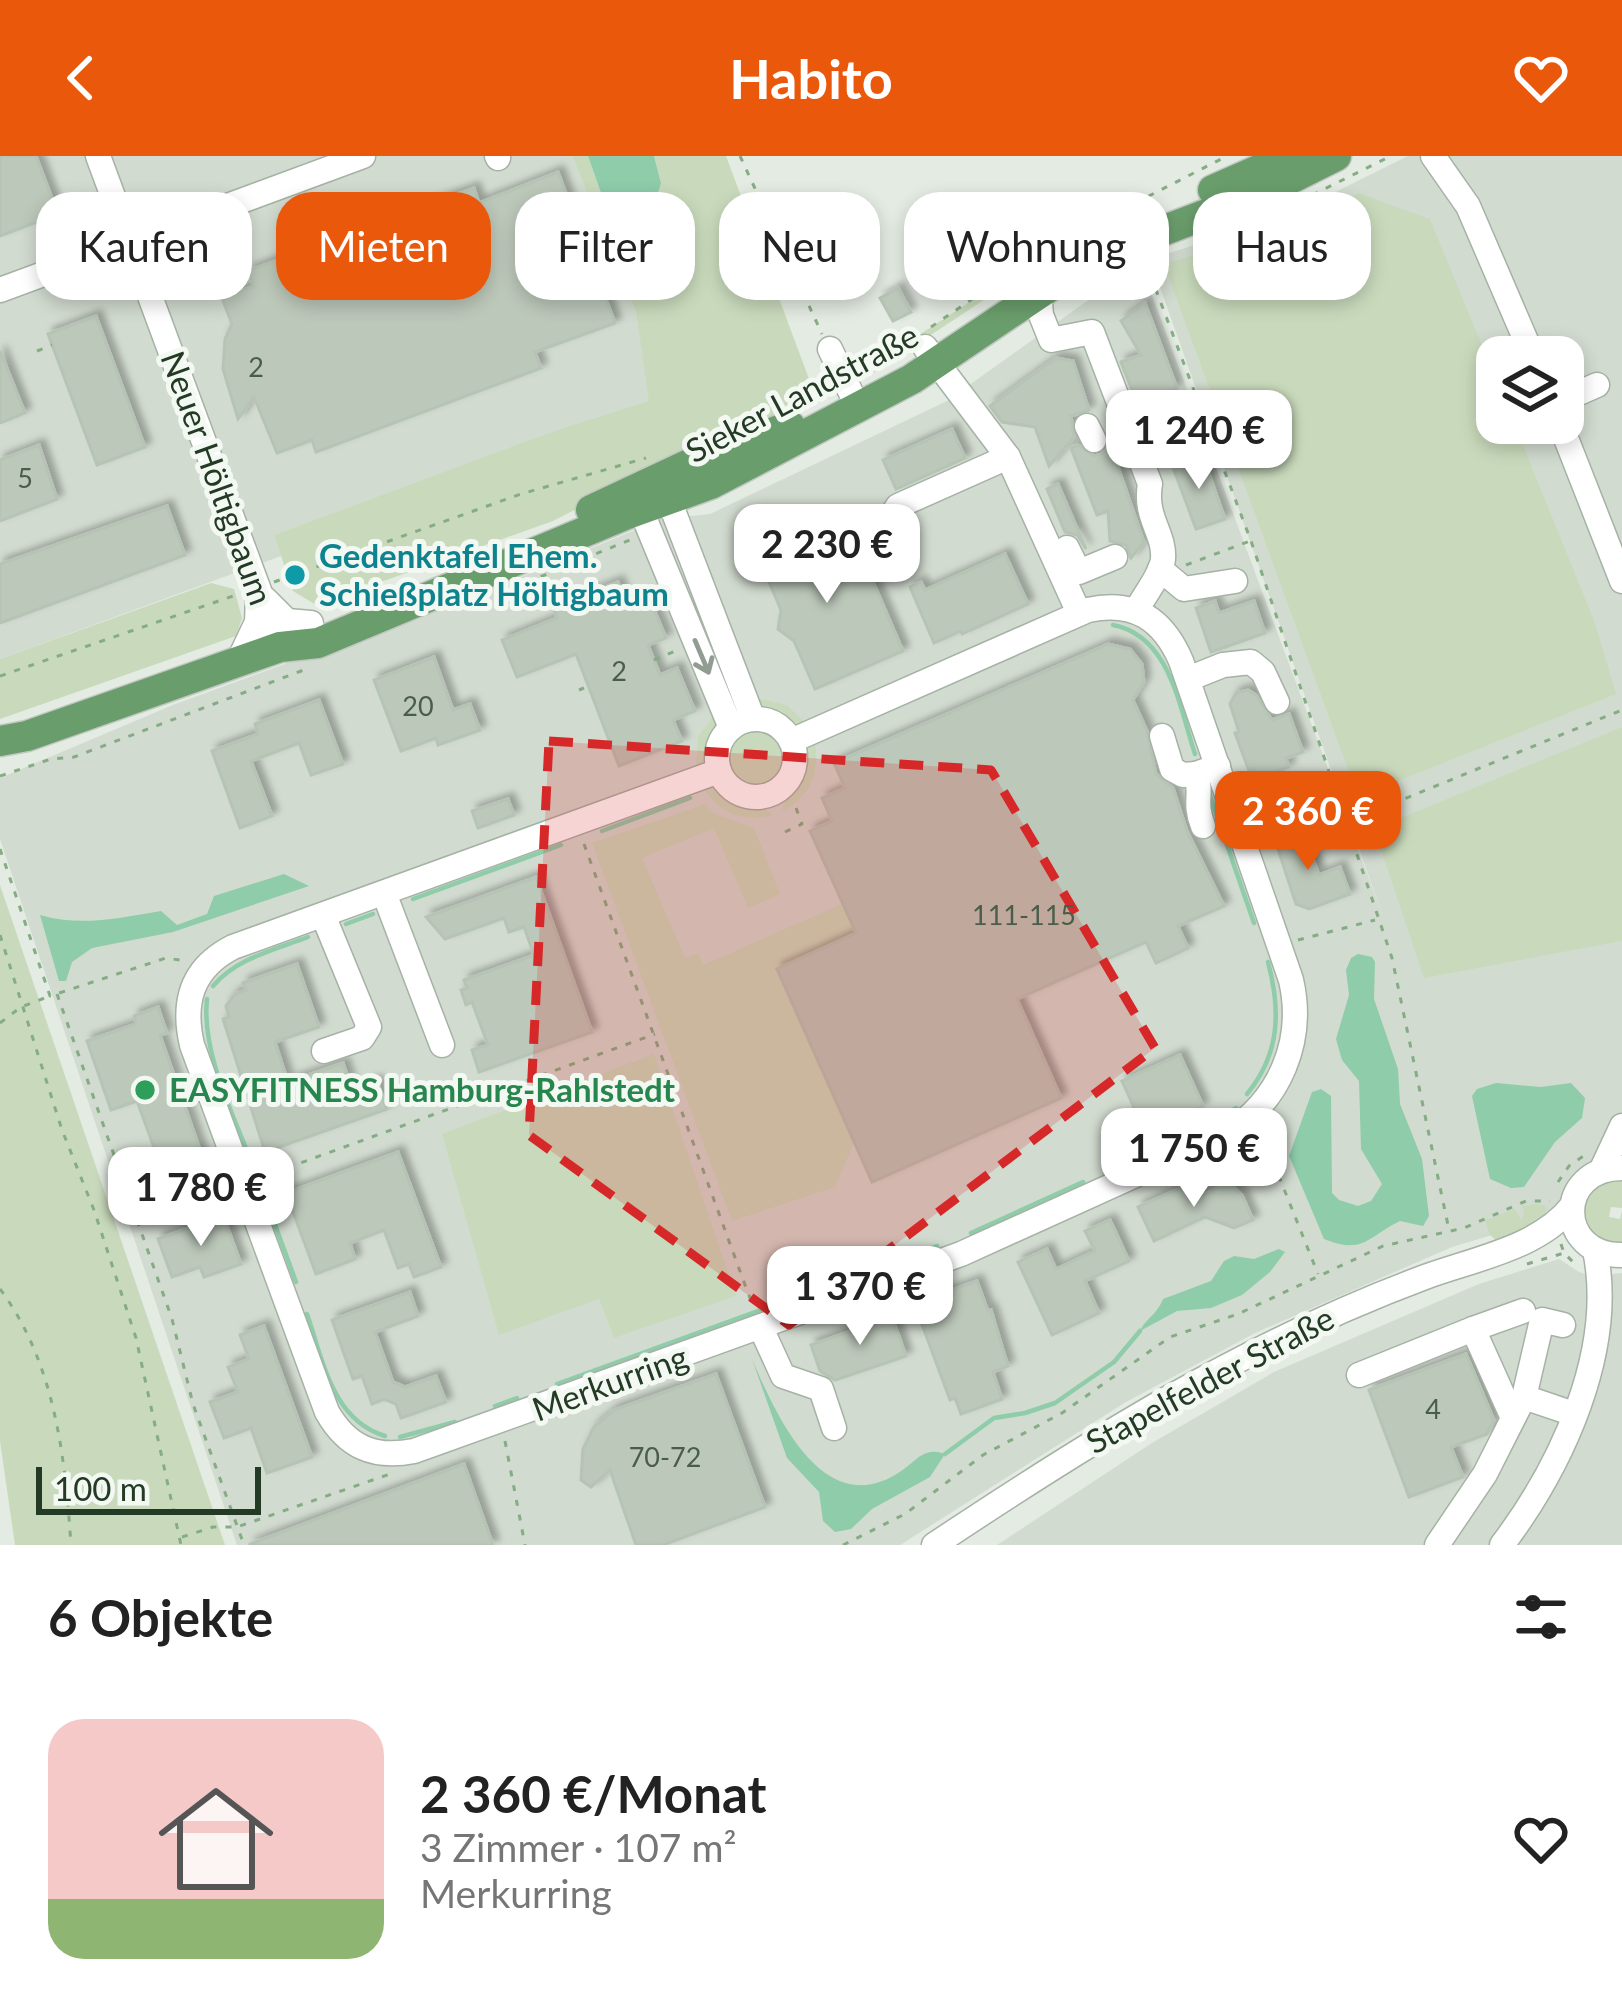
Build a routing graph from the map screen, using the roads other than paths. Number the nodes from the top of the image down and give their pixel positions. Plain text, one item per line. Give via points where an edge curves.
1 (98, 156) edge
2 (363, 156) edge
3 (1336, 156) edge
4 (1433, 156) edge
5 (1452, 156) edge
6 (1298, 162) edge
7 (1460, 190) junction
8 (112, 192) edge
9 (252, 196) edge
10 (1169, 222) edge
11 (36, 276) edge
12 (0, 290) edge
13 (152, 300) edge
14 (1022, 300) edge
15 (1040, 300) edge
16 (1524, 336) edge
17 (830, 349) road end
18 (931, 355) junction
19 (1597, 386) dead end
20 (848, 387) junction
21 (1584, 391) edge
22 (1568, 444) edge
23 (1015, 468) junction
24 (654, 487) junction
25 (896, 539) dead end
26 (1115, 557) dead end
27 (1160, 569) junction
28 (1235, 581) dead end
29 (1622, 581) edge
30 (257, 587) junction
31 (1136, 610) junction
32 (1079, 613) junction
33 (311, 623) junction
34 (280, 647) junction
35 (238, 662) junction
36 (1188, 679) junction
37 (1277, 702) dead end
38 (742, 723) junction
39 (1162, 736) dead end
40 (791, 741) junction
41 (9, 742) edge
42 (1207, 770) junction
43 (719, 771) junction
44 (1203, 826) dead end
45 (1239, 826) junction
46 (1322, 835) dead end
47 (384, 893) junction
48 (322, 915) junction
49 (442, 1045) dead end
50 (324, 1052) dead end
51 (1622, 1126) edge
52 (1611, 1169) edge
53 (1562, 1203) junction
54 (1577, 1252) junction
55 (1511, 1258) junction
56 (1622, 1258) edge
57 (1600, 1304) junction
58 (1522, 1311) dead end
59 (757, 1316) junction
60 (1473, 1329) junction
61 (1551, 1337) dead end
62 (1359, 1376) dead end
63 (1518, 1407) junction
64 (1574, 1414) junction
65 (834, 1428) dead end
66 (934, 1545) edge
67 (1437, 1545) edge
68 (1502, 1545) edge

1 - 8 street, Neuer Höltigbaum
2 - 9 street
3 - 6 main road, Sieker Landstraße
4 - 7 street
5 - 7 street
6 - 10 main road, Sieker Landstraße
6 - 18 main road, Sieker Landstraße via 1099,236
7 - 16 street
11 - 12 street
13 - 30 street, Neuer Höltigbaum
14 - 18 main road, Sieker Landstraße
15 - 27 street via 1051,340 1092,332 1150,484
17 - 20 street
18 - 20 main road, Sieker Landstraße
18 - 23 street
18 - 24 main road, Sieker Landstraße via 756,462
19 - 21 street
20 - 24 main road, Sieker Landstraße via 803,420
22 - 29 street
23 - 25 street via 893,510 888,521
23 - 26 street via 1040,492 1079,572
23 - 32 street
24 - 33 main road, Sieker Landstraße
24 - 34 main road, Sieker Landstraße via 318,643
24 - 38 street
27 - 28 street via 1184,589
27 - 31 street
30 - 33 street via 276,614
30 - 34 street, Neuer Höltigbaum
30 - 35 street via 256,622
31 - 32 street
31 - 36 street, Merkurring via 1167,632
32 - 40 street
33 - 34 main road, Sieker Landstraße
34 - 35 main road, Sieker Landstraße
35 - 41 main road, Sieker Landstraße
36 - 37 street via 1251,662
36 - 42 street, Merkurring
38 - 40 street via 774,723
38 - 43 street via 719,746
39 - 42 street via 1172,769
40 - 43 street via 792,772 770,794 742,794
42 - 44 street via 1196,806
42 - 45 street, Merkurring
43 - 47 street, Merkurring
45 - 46 street via 1296,814
45 - 59 street, Merkurring via 1294,991 1295,1029 1282,1074 1246,1120 961,1254
47 - 48 street, Merkurring
47 - 49 street
48 - 50 street via 369,1027 362,1038
48 - 59 street, Merkurring via 216,957 193,986 188,1021 319,1393 342,1435 374,1454 414,1451
51 - 52 street, Stapelfelder Straße
52 - 53 street, Stapelfelder Straße
53 - 54 street
53 - 55 street, Stapelfelder Straße via 1553,1224
54 - 55 street, Stapelfelder Straße via 1551,1240
54 - 56 street, Stapelfelder Straße
54 - 57 street
55 - 66 street, Stapelfelder Straße via 1342,1310 1231,1362
56 - 57 street
57 - 64 street
58 - 60 street
59 - 65 street via 783,1376 821,1389
60 - 62 street
60 - 63 street
61 - 63 street
63 - 64 street
63 - 67 street
64 - 68 street via 1540,1489

